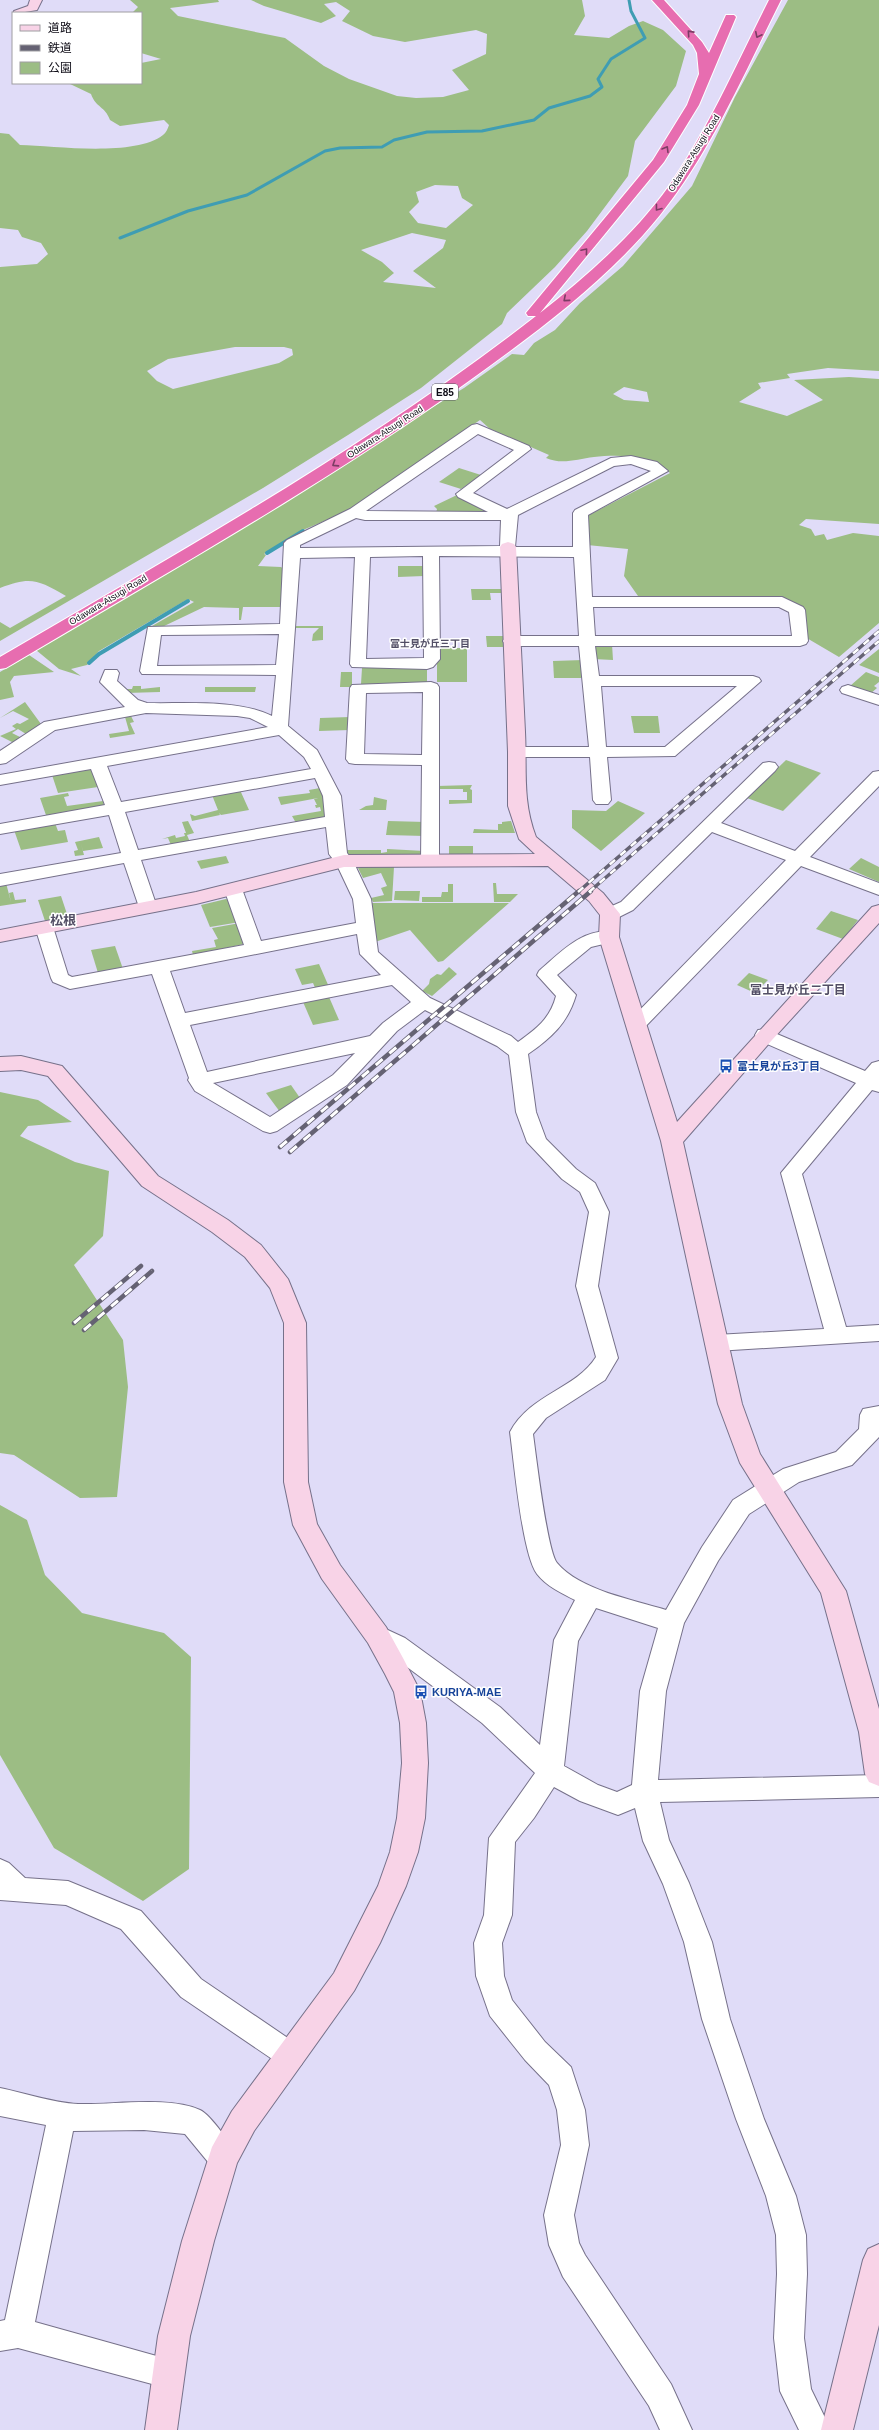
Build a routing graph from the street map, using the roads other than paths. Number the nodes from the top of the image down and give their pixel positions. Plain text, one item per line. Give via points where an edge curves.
1 (36, 0) edge
2 (658, 0) edge
3 (762, 0) edge
4 (775, 0) edge
5 (19, 12) edge
6 (730, 17) dead end
7 (705, 74) junction
8 (533, 313) junction
9 (355, 512) junction
10 (509, 516) junction
11 (221, 518) dead end
12 (508, 550) junction
13 (363, 552) junction
14 (431, 552) junction
15 (581, 552) junction
16 (293, 553) junction
17 (585, 602) junction
18 (76, 603) dead end
19 (288, 629) junction
20 (28, 631) dead end
21 (511, 641) junction
22 (588, 641) junction
23 (0, 664) edge
24 (285, 670) junction
25 (111, 673) dead end
26 (592, 681) junction
27 (848, 690) dead end
28 (879, 700) edge
29 (146, 708) junction
30 (280, 727) junction
31 (517, 752) junction
32 (599, 753) junction
33 (0, 759) edge
34 (430, 760) junction
35 (97, 764) junction
36 (769, 767) dead end
37 (321, 772) junction
38 (879, 776) edge
39 (0, 780) edge
40 (602, 800) dead end
41 (114, 808) junction
42 (333, 821) junction
43 (709, 825) junction
44 (0, 829) edge
45 (131, 857) junction
46 (797, 859) junction
47 (430, 860) junction
48 (551, 860) junction
49 (344, 861) junction
50 (0, 880) edge
51 (233, 889) junction
52 (879, 889) edge
53 (148, 907) junction
54 (879, 911) edge
55 (610, 914) junction
56 (44, 927) junction
57 (364, 927) junction
58 (0, 936) edge
59 (609, 937) junction
60 (254, 947) junction
61 (159, 967) junction
62 (394, 978) junction
63 (423, 1002) junction
64 (178, 1021) junction
65 (636, 1024) junction
66 (764, 1034) junction
67 (374, 1042) junction
68 (0, 1050) edge
69 (518, 1052) junction
70 (0, 1064) edge
71 (45, 1067) junction
72 (876, 1077) edge
73 (198, 1080) junction
74 (672, 1141) junction
75 (879, 1333) edge
76 (837, 1336) junction
77 (716, 1343) junction
78 (879, 1415) edge
79 (771, 1489) junction
80 (590, 1596) junction
81 (672, 1622) junction
82 (377, 1635) junction
83 (550, 1771) junction
84 (879, 1774) edge
85 (879, 1786) edge
86 (644, 1791) junction
87 (6, 1883) edge
88 (291, 2056) junction
89 (0, 2102) edge
90 (62, 2115) junction
91 (223, 2158) junction
92 (879, 2260) edge
93 (9, 2334) edge
94 (167, 2373) junction
95 (161, 2430) edge
96 (676, 2430) edge
97 (815, 2430) edge
98 (837, 2430) edge

1 - 5 street via 32,8
7 -> 2 highway via 703,53 698,44
3 - 8 highway, Odawara-Atsugi Road / E85 via 691,141 660,188 594,259
4 -> 23 highway, Odawara-Atsugi Road / E85 via 716,121 680,179 654,214 617,253 563,302 423,408 312,479
6 - 7 highway
8 -> 7 highway via 658,162 693,105
8 - 11 highway, Odawara-Atsugi Road / E85 via 444,379 310,466
9 - 10 street via 365,516
9 - 10 street via 477,428 524,449 462,494
9 - 16 street via 292,543
10 - 12 street
10 - 15 street via 611,462 631,460 652,465 661,471 580,513
12 - 14 street
12 - 15 street
12 - 21 street
13 - 14 street
13 - 14 street via 358,664 427,664 432,659
13 - 16 street
15 - 17 street
16 - 19 street
17 - 22 street
17 - 22 street via 782,602 797,610 800,641
18 - 20 highway, Odawara-Atsugi Road
19 - 24 street
19 - 24 street via 154,630 148,671
21 - 22 street
21 - 31 street
22 - 26 street via 589,676
24 - 30 street
25 - 29 street via 108,682 132,704
26 - 32 street
26 - 32 street via 753,681 669,752
27 - 28 street
29 - 30 street via 237,711 255,714
29 - 33 street via 50,726
30 - 35 street via 272,732
30 - 37 street via 311,754
31 - 32 street
31 - 48 street via 517,806 522,824 528,839
32 - 40 street
34 - 34 street via 356,759 358,688 431,687
34 - 47 street
35 - 39 street
35 - 41 street
36 - 43 street
37 - 41 street
37 - 42 street via 332,796
38 - 46 street
41 - 44 street
41 - 45 street
42 - 45 street
42 - 49 street via 338,854
43 - 46 street
43 - 55 street via 627,906
45 - 50 street
45 - 53 street
46 - 52 street
46 - 65 street
47 - 48 street
47 - 49 street
48 - 55 street via 596,897
49 - 51 street
49 - 57 street via 362,899
51 - 53 street
51 - 60 street
53 - 56 street
54 - 66 street
55 - 59 street
56 - 58 street
56 - 61 street via 60,978 70,982
57 - 60 street
57 - 62 street via 369,954
59 - 65 street
59 - 69 street via 585,942 546,975 566,995 563,1011 554,1025
60 - 61 street
61 - 64 street
62 - 63 street
62 - 64 street
63 - 67 street
63 - 69 street via 504,1041
64 - 73 street
65 - 74 street
66 - 72 street
66 - 74 street
67 - 73 street
67 - 73 street via 340,1080 270,1126 202,1086
68 - 71 street via 21,1050 34,1054
69 - 80 street via 526,1112 537,1142 569,1174 588,1188 599,1212 587,1286 607,1358 597,1374 538,1412 521,1432 537,1536 546,1568 568,1585
70 - 71 street via 21,1063
71 - 82 street via 55,1071 74,1091 117,1145 150,1180 253,1251 280,1285 295,1322 296,1482 299,1506 305,1524 331,1572
72 - 76 street via 791,1173
74 - 77 street
75 - 76 street
76 - 77 street
77 - 79 street via 730,1404 749,1456
78 - 79 street via 871,1415 870,1432 844,1459 791,1475
79 - 81 street via 741,1507 710,1554
79 - 84 street via 833,1591 872,1732
80 - 81 street
80 - 83 street via 566,1640
81 - 86 street via 653,1691
82 - 83 street via 396,1645 491,1715
82 - 88 street via 407,1691 413,1723 415,1763 412,1818 402,1859 370,1934 344,1982
83 - 86 street via 589,1794 618,1804
83 - 96 street via 525,1810 502,1838 498,1915 488,1943 490,1976 500,2007 535,2051 561,2077 571,2110 575,2144 559,2215 564,2245 574,2266 660,2396
85 - 86 street via 709,1792
86 - 97 street via 656,1841 676,1883 698,1942 716,2019 750,2118 781,2196 791,2235 789,2338 796,2391
87 - 88 street via 68,1892 131,1920 191,1988
88 - 91 street via 243,2121
89 - 90 street
90 - 91 street via 77,2118 144,2116 192,2121
90 - 93 street
91 - 94 street via 198,2241
92 - 98 street
93 - 94 street
94 - 95 street

